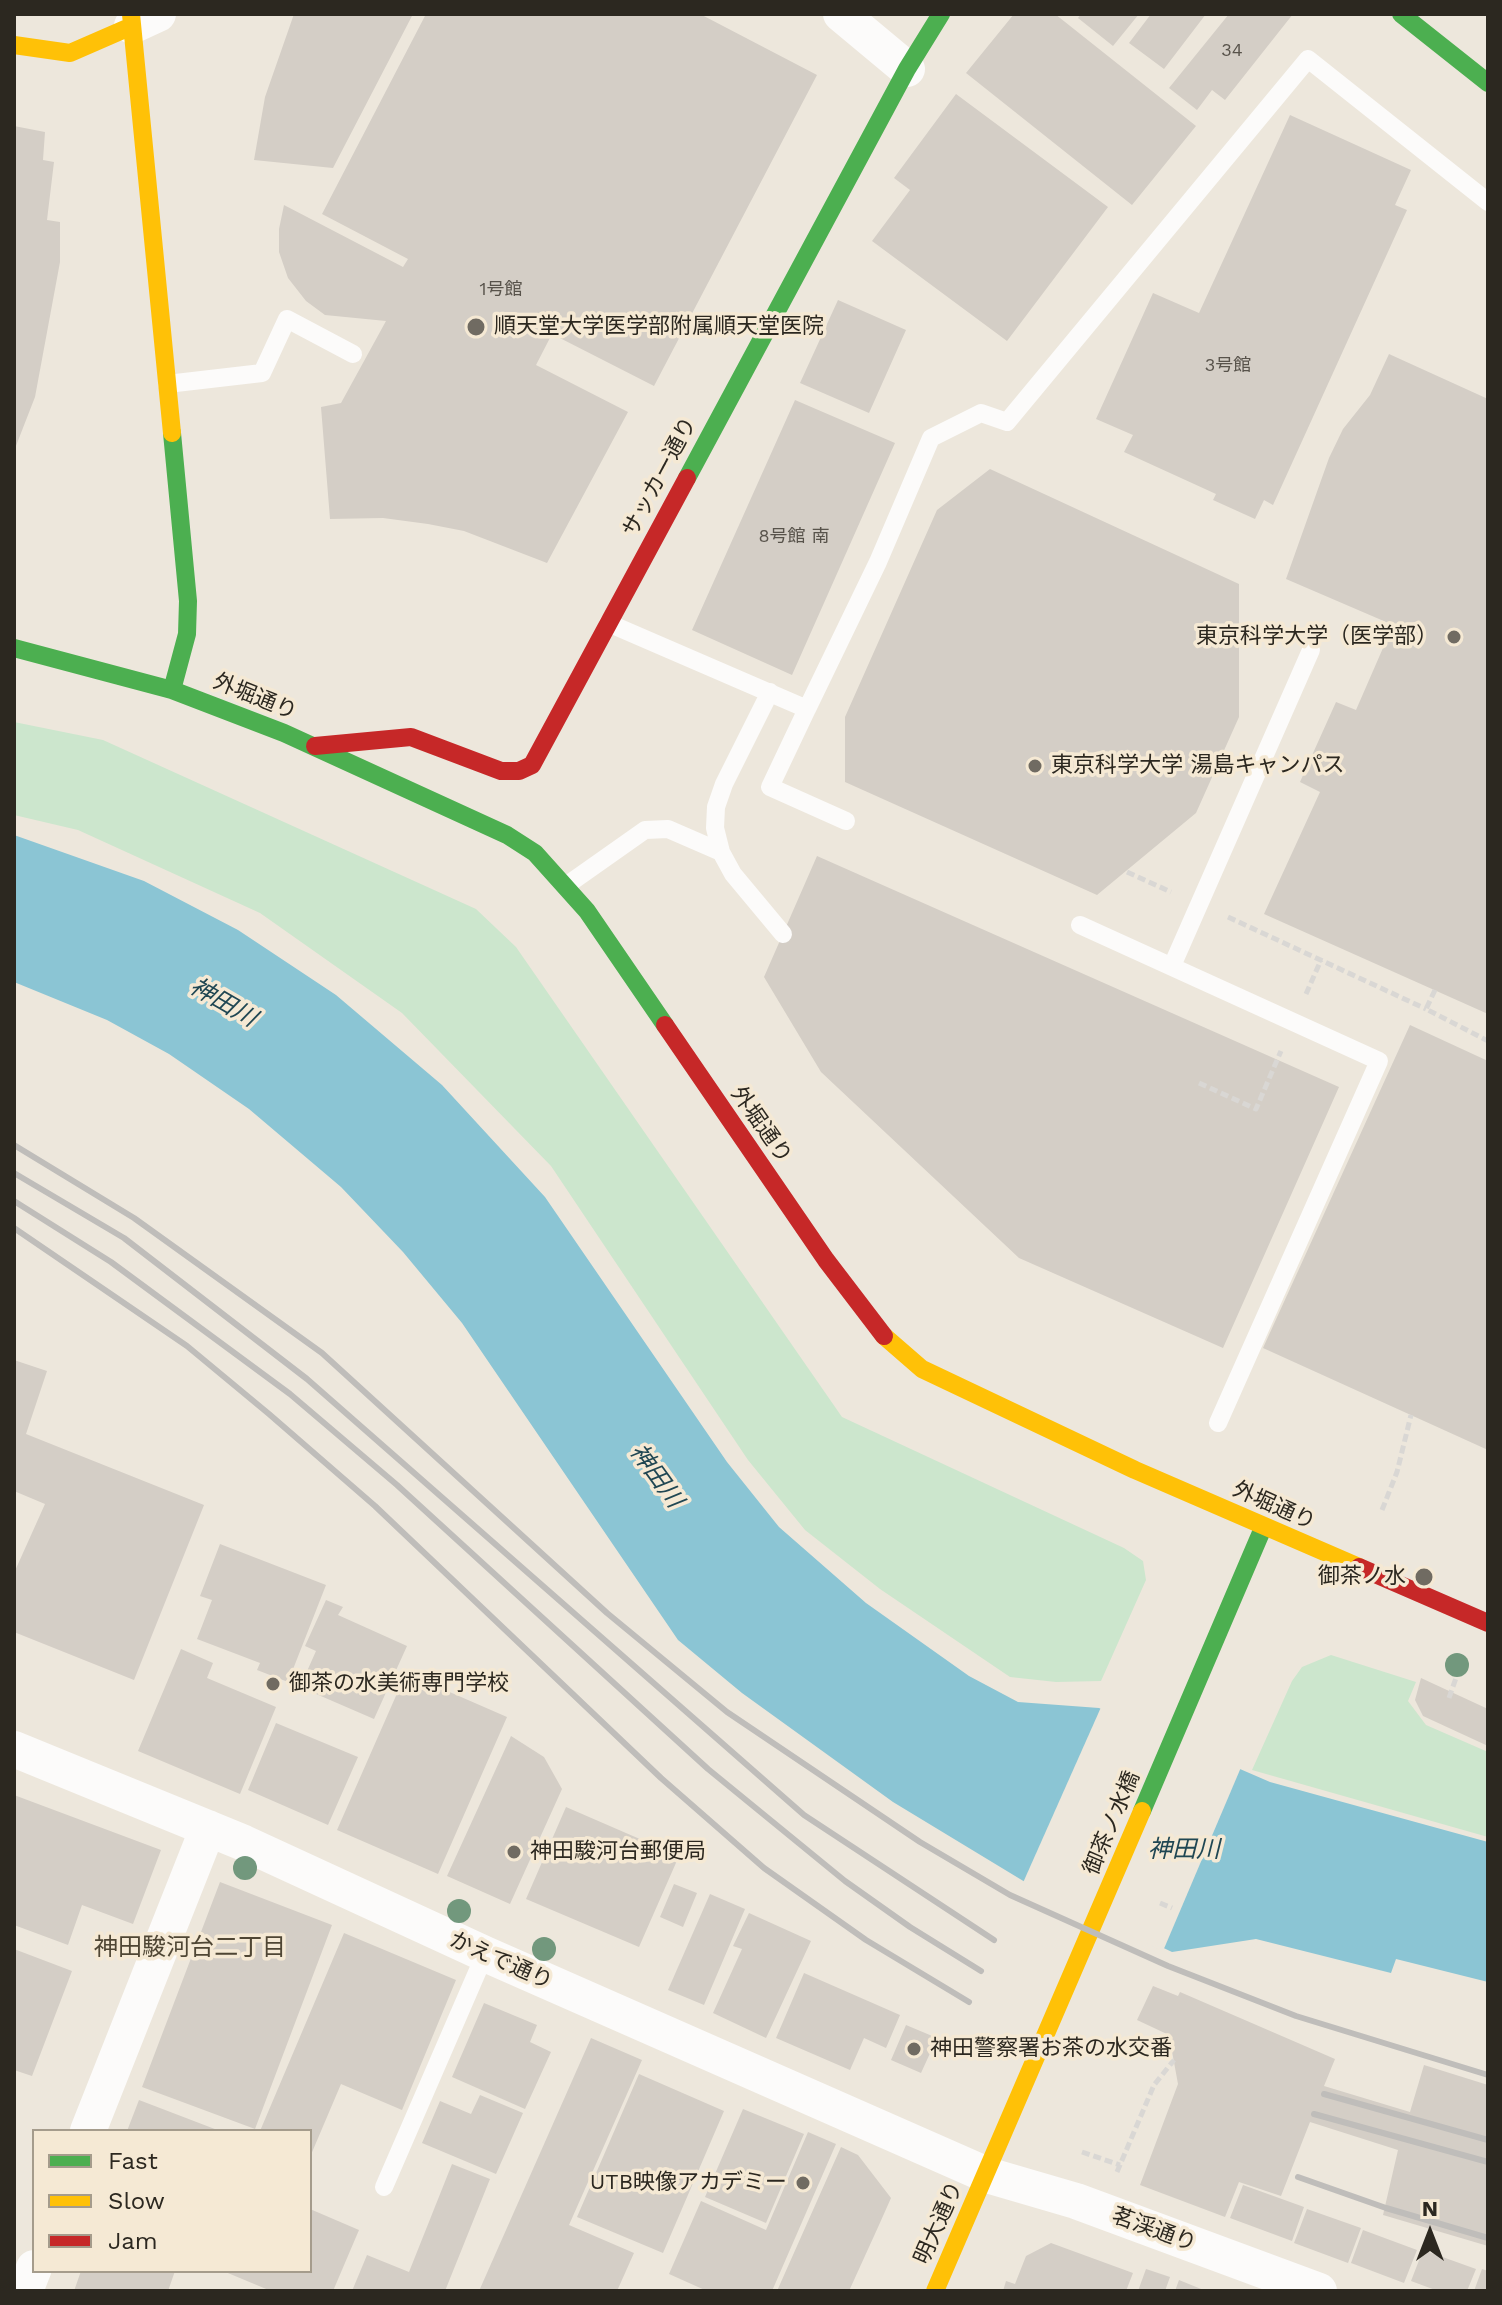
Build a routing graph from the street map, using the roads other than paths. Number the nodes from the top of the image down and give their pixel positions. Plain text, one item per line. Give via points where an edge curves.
1 (841, 14) edge
2 (941, 14) edge
3 (1401, 14) edge
4 (140, 18) edge
5 (14, 45) edge
6 (907, 69) junction
7 (1488, 83) edge
8 (1488, 202) edge
9 (353, 354) dead end
10 (167, 384) junction
11 (608, 623) junction
12 (14, 648) edge
13 (1311, 650) dead end
14 (172, 690) junction
15 (770, 692) junction
16 (807, 709) junction
17 (312, 747) junction
18 (846, 821) dead end
19 (721, 852) junction
20 (567, 885) junction
21 (1080, 925) dead end
22 (783, 934) dead end
23 (1172, 966) junction
24 (1218, 1423) dead end
25 (1263, 1528) junction
26 (1488, 1623) edge
27 (14, 1749) edge
28 (208, 1828) junction
29 (485, 1954) junction
30 (89, 2129) edge
31 (987, 2175) junction
32 (384, 2187) dead end
33 (935, 2291) edge
34 (1319, 2291) edge

1 - 6 street
2 - 6 main road, サッカー通り
3 - 7 main road
4 - 5 main road via 70,53
4 - 10 main road
6 - 11 main road, サッカー通り
8 - 16 lane via 1308,59 1007,422 981,413 931,438
9 - 10 lane via 287,319 262,373
10 - 14 main road via 188,601 187,634
11 - 15 lane
11 - 17 main road, サッカー通り via 532,765 519,771 501,771 411,737
12 - 14 main road, 外堀通り
13 - 23 lane
14 - 17 main road, 外堀通り
15 - 16 lane
15 - 19 lane via 716,807
16 - 18 lane via 770,787
17 - 20 main road, 外堀通り via 507,835 535,853
19 - 20 lane via 668,829 645,830
19 - 22 lane
20 - 25 main road, 外堀通り via 887,1341 922,1369
21 - 23 lane
23 - 24 lane via 1379,1061
25 - 26 main road, 外堀通り
25 - 31 main road, 御茶ノ水橋
27 - 28 street, かえで通り
28 - 29 street, かえで通り
28 - 30 street
29 - 31 street, かえで通り
29 - 32 lane
31 - 33 main road, 明大通り
31 - 34 street, 茗渓通り via 1076,2201

